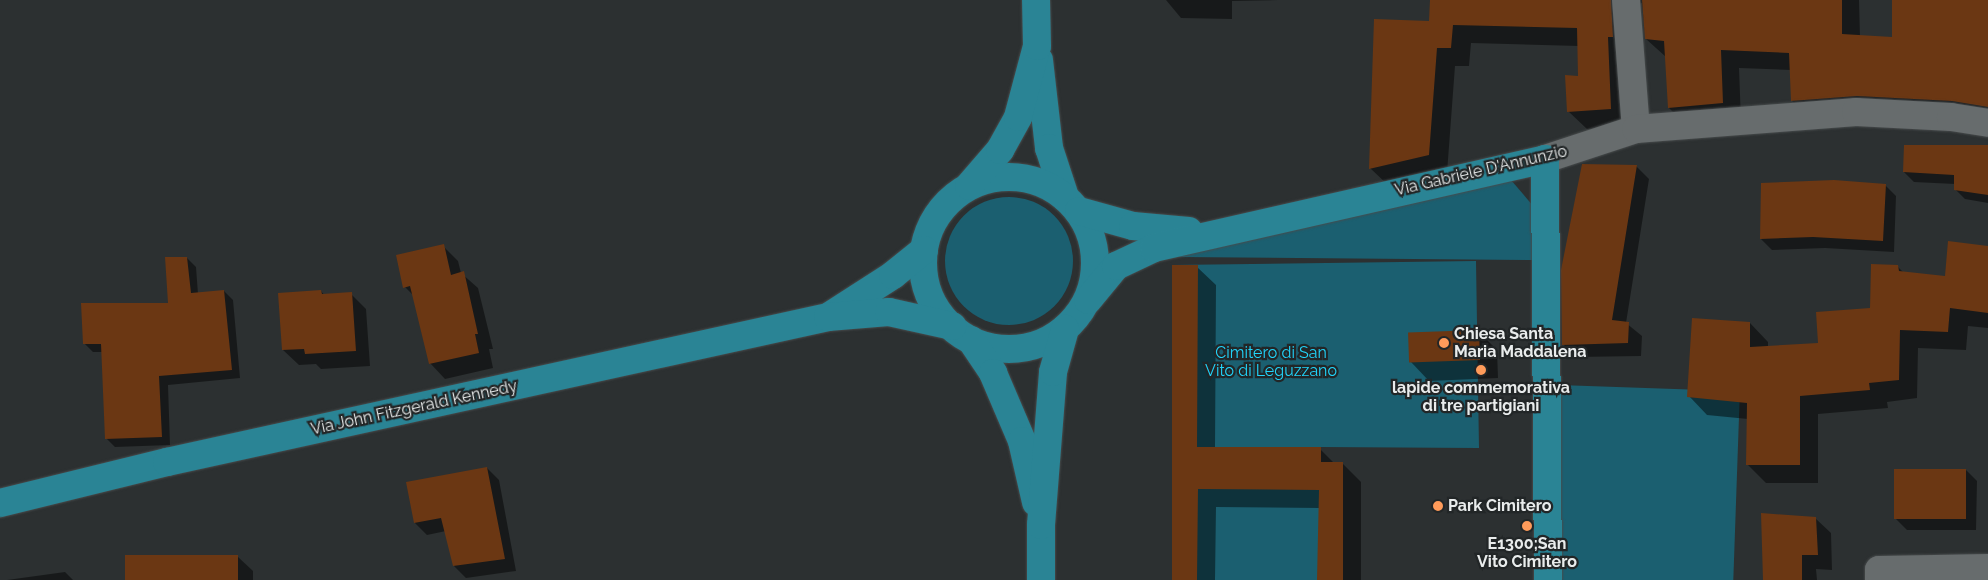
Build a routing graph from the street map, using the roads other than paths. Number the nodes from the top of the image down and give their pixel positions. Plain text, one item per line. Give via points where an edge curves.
1 (1036, 0) edge
2 (1626, 0) edge
3 (1037, 46) junction
4 (1988, 123) edge
5 (1636, 129) junction
6 (1545, 159) junction
7 (969, 186) junction
8 (1072, 204) junction
9 (1213, 234) junction
10 (924, 250) junction
11 (1088, 300) junction
12 (828, 317) junction
13 (1065, 329) junction
14 (961, 333) junction
15 (0, 503) edge
16 (1041, 525) junction
17 (1988, 568) edge
18 (1041, 580) edge
19 (1548, 580) edge
20 (1879, 580) edge

1 - 3 main road
2 - 5 street
3 - 7 main road via 1018,117 1000,150
3 - 8 main road via 1049,148
4 - 5 street, Via Gabriele D'Annunzio via 1951,117 1856,112
5 - 6 street, Via Gabriele D'Annunzio
6 - 9 main road, Via Gabriele D'Annunzio
6 - 19 main road
7 - 8 main road via 1001,176 1024,177 1046,184
7 - 10 main road via 947,202 932,224
8 - 9 main road, Via Gabriele D'Annunzio via 1133,226
8 - 11 main road via 1092,239 1095,270
9 - 11 main road, Via Gabriele D'Annunzio via 1135,256 1106,275
10 - 12 main road, Via John Fitzgerald Kennedy via 893,275
10 - 14 main road via 923,272 928,292
11 - 13 main road
12 - 14 main road, Via John Fitzgerald Kennedy via 889,312
12 - 15 main road, Via John Fitzgerald Kennedy via 167,462
13 - 14 main road via 1044,342 1019,348 994,348
13 - 16 main road via 1054,372
14 - 16 main road via 993,373 1022,441
16 - 18 main road
17 - 20 street via 1879,570

